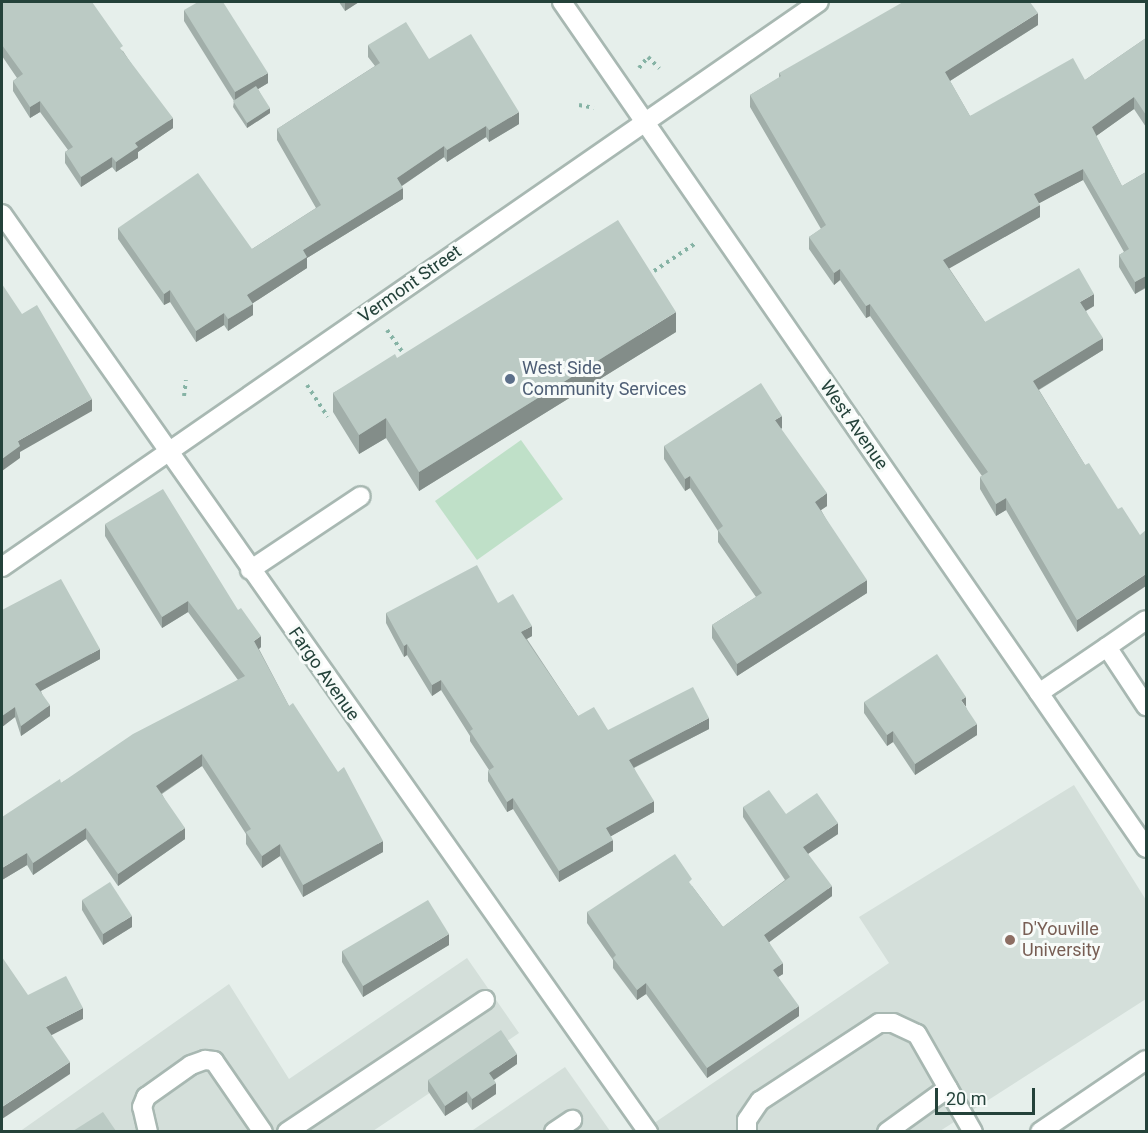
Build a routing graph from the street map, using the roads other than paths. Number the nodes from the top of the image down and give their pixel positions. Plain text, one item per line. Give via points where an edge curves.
1 (562, 2) edge
2 (819, 2) edge
3 (644, 123) junction
4 (2, 214) edge
5 (167, 453) junction
6 (361, 496) dead end
7 (2, 567) edge
8 (250, 570) junction
9 (1146, 620) edge
10 (1107, 647) junction
11 (1039, 693) junction
12 (1146, 706) edge
13 (1146, 848) edge
14 (485, 1000) dead end
15 (1146, 1060) edge
16 (948, 1088) junction
17 (572, 1120) dead end
18 (148, 1131) edge
19 (263, 1131) edge
20 (287, 1131) edge
21 (554, 1131) edge
22 (648, 1131) edge
23 (747, 1131) edge
24 (887, 1131) edge
25 (973, 1131) edge
26 (1040, 1131) edge

1 - 3 street, West Avenue
2 - 3 street, Vermont Street
3 - 5 street, Vermont Street
3 - 11 street, West Avenue
4 - 5 street, Fargo Avenue
5 - 7 street, Vermont Street
5 - 8 street, Fargo Avenue
6 - 8 street
8 - 22 street, Fargo Avenue
9 - 10 street
10 - 11 street
10 - 12 street
11 - 13 street, West Avenue
14 - 20 street
15 - 26 street
16 - 23 street via 917,1034 893,1023 879,1023 759,1101 747,1120
16 - 24 street
16 - 25 street
17 - 21 street
18 - 19 street via 142,1107 146,1097 191,1065 205,1060 214,1061

